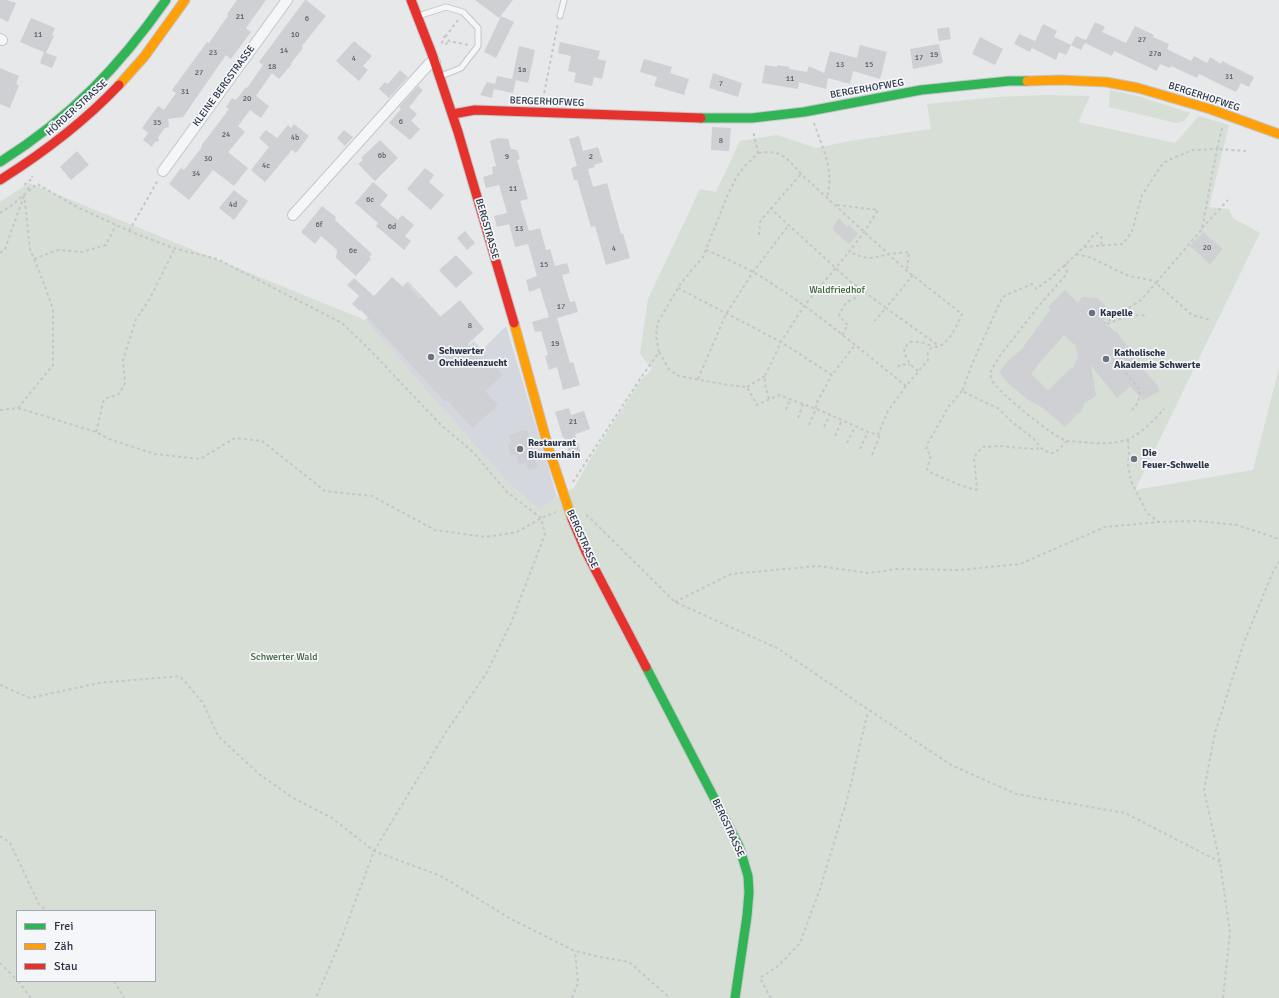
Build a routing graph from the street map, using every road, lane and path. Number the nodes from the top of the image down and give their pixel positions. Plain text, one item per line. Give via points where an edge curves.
1 (166, 0) edge
2 (185, 0) edge
3 (287, 0) edge
4 (411, 0) edge
5 (564, 0) edge
6 (463, 12) junction
7 (417, 16) junction
8 (560, 16) joint
9 (446, 36) junction
10 (449, 40) junction
11 (478, 46) junction
12 (435, 62) junction
13 (440, 76) junction
14 (810, 111) junction
15 (540, 113) junction
16 (453, 114) junction
17 (1225, 115) junction
18 (752, 118) junction
19 (1279, 134) edge
20 (1217, 149) junction
21 (1246, 151) dead end
22 (758, 153) junction
23 (0, 162) edge
24 (163, 172) joint
25 (801, 174) junction
26 (0, 180) edge
27 (24, 194) junction
28 (827, 197) junction
29 (1228, 200) dead end
30 (836, 205) junction
31 (770, 208) junction
32 (0, 213) edge
33 (293, 215) dead end
34 (116, 225) junction
35 (788, 226) junction
36 (1202, 229) junction
37 (129, 231) junction
38 (864, 232) junction
39 (760, 235) dead end
40 (1101, 246) junction
41 (1084, 247) junction
42 (175, 248) junction
43 (706, 250) junction
44 (849, 252) junction
45 (0, 253) edge
46 (890, 254) junction
47 (1076, 254) junction
48 (34, 259) junction
49 (1065, 264) junction
50 (835, 268) junction
51 (907, 271) junction
52 (753, 272) junction
53 (913, 275) junction
54 (1156, 283) junction
55 (678, 288) junction
56 (862, 290) junction
57 (804, 306) junction
58 (886, 308) junction
59 (726, 314) junction
60 (1147, 316) dead end
61 (1211, 320) dead end
62 (872, 324) dead end
63 (842, 335) junction
64 (781, 342) junction
65 (855, 345) junction
66 (940, 346) junction
67 (933, 347) junction
68 (659, 352) junction
69 (911, 365) junction
70 (898, 368) dead end
71 (1122, 368) dead end
72 (918, 372) junction
73 (832, 375) junction
74 (765, 376) junction
75 (698, 379) junction
76 (906, 386) junction
77 (747, 387) junction
78 (962, 391) junction
79 (769, 399) junction
80 (790, 399) junction
81 (803, 404) junction
82 (18, 408) junction
83 (816, 409) junction
84 (1164, 409) dead end
85 (0, 410) edge
86 (786, 410) dead end
87 (1132, 410) dead end
88 (830, 415) junction
89 (798, 418) dead end
90 (842, 420) junction
91 (809, 425) dead end
92 (855, 426) junction
93 (824, 427) dead end
94 (96, 432) junction
95 (868, 432) junction
96 (878, 435) junction
97 (835, 436) dead end
98 (1128, 440) junction
99 (1067, 442) junction
100 (847, 443) dead end
101 (1040, 448) junction
102 (860, 449) dead end
103 (872, 455) dead end
104 (572, 482) dead end
105 (568, 507) junction
106 (541, 518) junction
107 (1159, 522) junction
108 (1279, 539) edge
109 (1279, 562) edge
110 (675, 602) junction
111 (0, 686) edge
112 (868, 711) junction
113 (0, 836) edge
114 (374, 851) junction
115 (1220, 862) junction
116 (46, 910) edge
117 (574, 951) junction
118 (0, 962) edge
119 (16, 978) edge
120 (19, 982) edge
121 (115, 982) edge
122 (31, 998) edge
123 (124, 998) edge
124 (316, 998) edge
125 (572, 998) edge
126 (670, 998) edge
127 (735, 998) edge
128 (771, 998) edge
129 (1223, 998) edge

1 - 23 main road, HÖRDER STRASSE via 121,59 89,92 57,121
2 - 26 main road, HÖRDER STRASSE via 144,57 102,103 51,146
3 - 24 street, KLEINE BERGSTRASSE
4 - 7 main road, BERGSTRASSE
5 - 8 lane
6 - 7 lane via 446,7
6 - 9 path
6 - 11 lane via 478,28
7 - 12 main road, BERGSTRASSE
8 - 15 path
9 - 10 path
9 - 10 path via 442,43 446,44
10 - 11 path
11 - 13 lane via 461,68
12 - 13 main road, BERGSTRASSE
12 - 33 street via 429,64
13 - 16 main road, BERGSTRASSE
14 - 17 main road, BERGERHOFWEG via 943,87 1009,81 1060,80 1106,82 1138,88
14 - 18 main road, BERGERHOFWEG
14 - 28 path via 829,166 830,187
15 - 16 main road, BERGERHOFWEG via 475,110
15 - 18 main road, BERGERHOFWEG
16 - 105 main road, BERGSTRASSE
17 - 19 main road, BERGERHOFWEG
17 - 20 path
18 - 22 path
20 - 21 path
20 - 36 path
20 - 40 path via 1192,150 1164,163 1142,195 1127,240 1123,244
22 - 25 path via 778,153 788,159
22 - 43 path via 736,178
24 - 37 path
25 - 28 path
25 - 31 path
27 - 32 path
27 - 34 path via 37,184
27 - 45 path via 5,249
27 - 48 path via 30,249
28 - 30 path
29 - 36 path
30 - 38 path
30 - 38 path via 878,210
31 - 35 path
31 - 39 path via 760,222
34 - 37 path
34 - 48 path via 106,245 82,252 58,250
35 - 50 path
35 - 52 path
36 - 54 path
37 - 42 path
38 - 44 path
38 - 46 path
40 - 41 path
40 - 41 path via 1102,238 1097,233
41 - 47 path
42 - 94 path via 136,320 123,360 125,383 119,394 104,399
42 - 106 path via 217,260 342,323 441,426 473,452 507,492
43 - 52 path
43 - 55 path via 704,257
44 - 46 path via 873,258
44 - 50 path
46 - 51 path
46 - 51 path via 909,252
47 - 49 path
47 - 54 path via 1092,258 1129,276
48 - 82 path via 53,309 53,365
49 - 78 path via 1036,289 1032,284 1002,298
49 - 99 path via 1067,272 1064,277 999,357 990,373 993,382 1008,397 1051,433
50 - 56 path
50 - 57 path
51 - 53 path
52 - 57 path
52 - 59 path
53 - 58 path
53 - 66 path via 962,314 954,331
54 - 60 path via 1141,300 1102,325 1125,316
54 - 61 path via 1192,315
55 - 59 path
55 - 68 path via 658,322 656,336
56 - 58 path
56 - 63 path via 855,298 846,302 839,314 848,325
57 - 63 path
57 - 64 path
58 - 62 path
58 - 66 path
59 - 64 path
59 - 75 path
63 - 65 path
64 - 73 path
64 - 74 path
65 - 73 path
65 - 76 path
66 - 67 path
67 - 69 path via 916,342 907,344 904,353
67 - 72 path via 927,355 928,360
68 - 75 path via 669,369 679,376
68 - 104 path
69 - 70 path via 901,364
69 - 72 path
71 - 87 path via 1140,390 1137,405
72 - 76 path
73 - 83 path via 816,404
74 - 77 path
74 - 79 path
75 - 77 path
76 - 96 path via 888,412
77 - 79 path via 757,405
78 - 101 path via 999,410 1034,439
78 - 101 path via 950,406 928,444 926,450 931,455 927,469 929,472 976,490 978,489 974,457 982,447
79 - 80 path via 779,395
80 - 81 path
80 - 86 path
81 - 83 path
81 - 89 path
82 - 85 path
82 - 94 path
83 - 88 path
83 - 91 path
84 - 98 path
88 - 90 path
88 - 93 path
90 - 92 path
90 - 97 path
92 - 95 path
92 - 100 path
94 - 106 path via 155,454 200,459 235,438 262,441 325,491 372,496 435,530 486,537 517,532
95 - 96 path
95 - 102 path
96 - 103 path
98 - 99 path via 1109,443
98 - 107 path via 1130,481 1147,513
99 - 101 path via 1055,453
105 - 110 path via 589,517
105 - 127 main road, BERGSTRASSE via 586,552 741,852 748,876 749,892
106 - 114 path via 545,534 511,624 486,674 446,732
107 - 108 path via 1197,521 1237,525
107 - 110 path via 1105,527 1020,564 959,570 897,570 868,573 818,566 731,574
109 - 115 path via 1243,645 1213,740 1204,790
110 - 112 path via 776,648
111 - 114 path via 30,698 99,683 180,676 203,703 218,736 259,774 293,798 332,818
112 - 115 path via 951,765 1016,794 1125,813
112 - 128 path via 846,803 820,889 800,943 778,966 760,978
113 - 116 path via 10,843 39,904
114 - 117 path via 441,876 511,919
114 - 124 path
115 - 129 path via 1230,933
117 - 125 path via 578,983
117 - 126 path via 629,962
118 - 119 path
120 - 122 path
121 - 123 path

